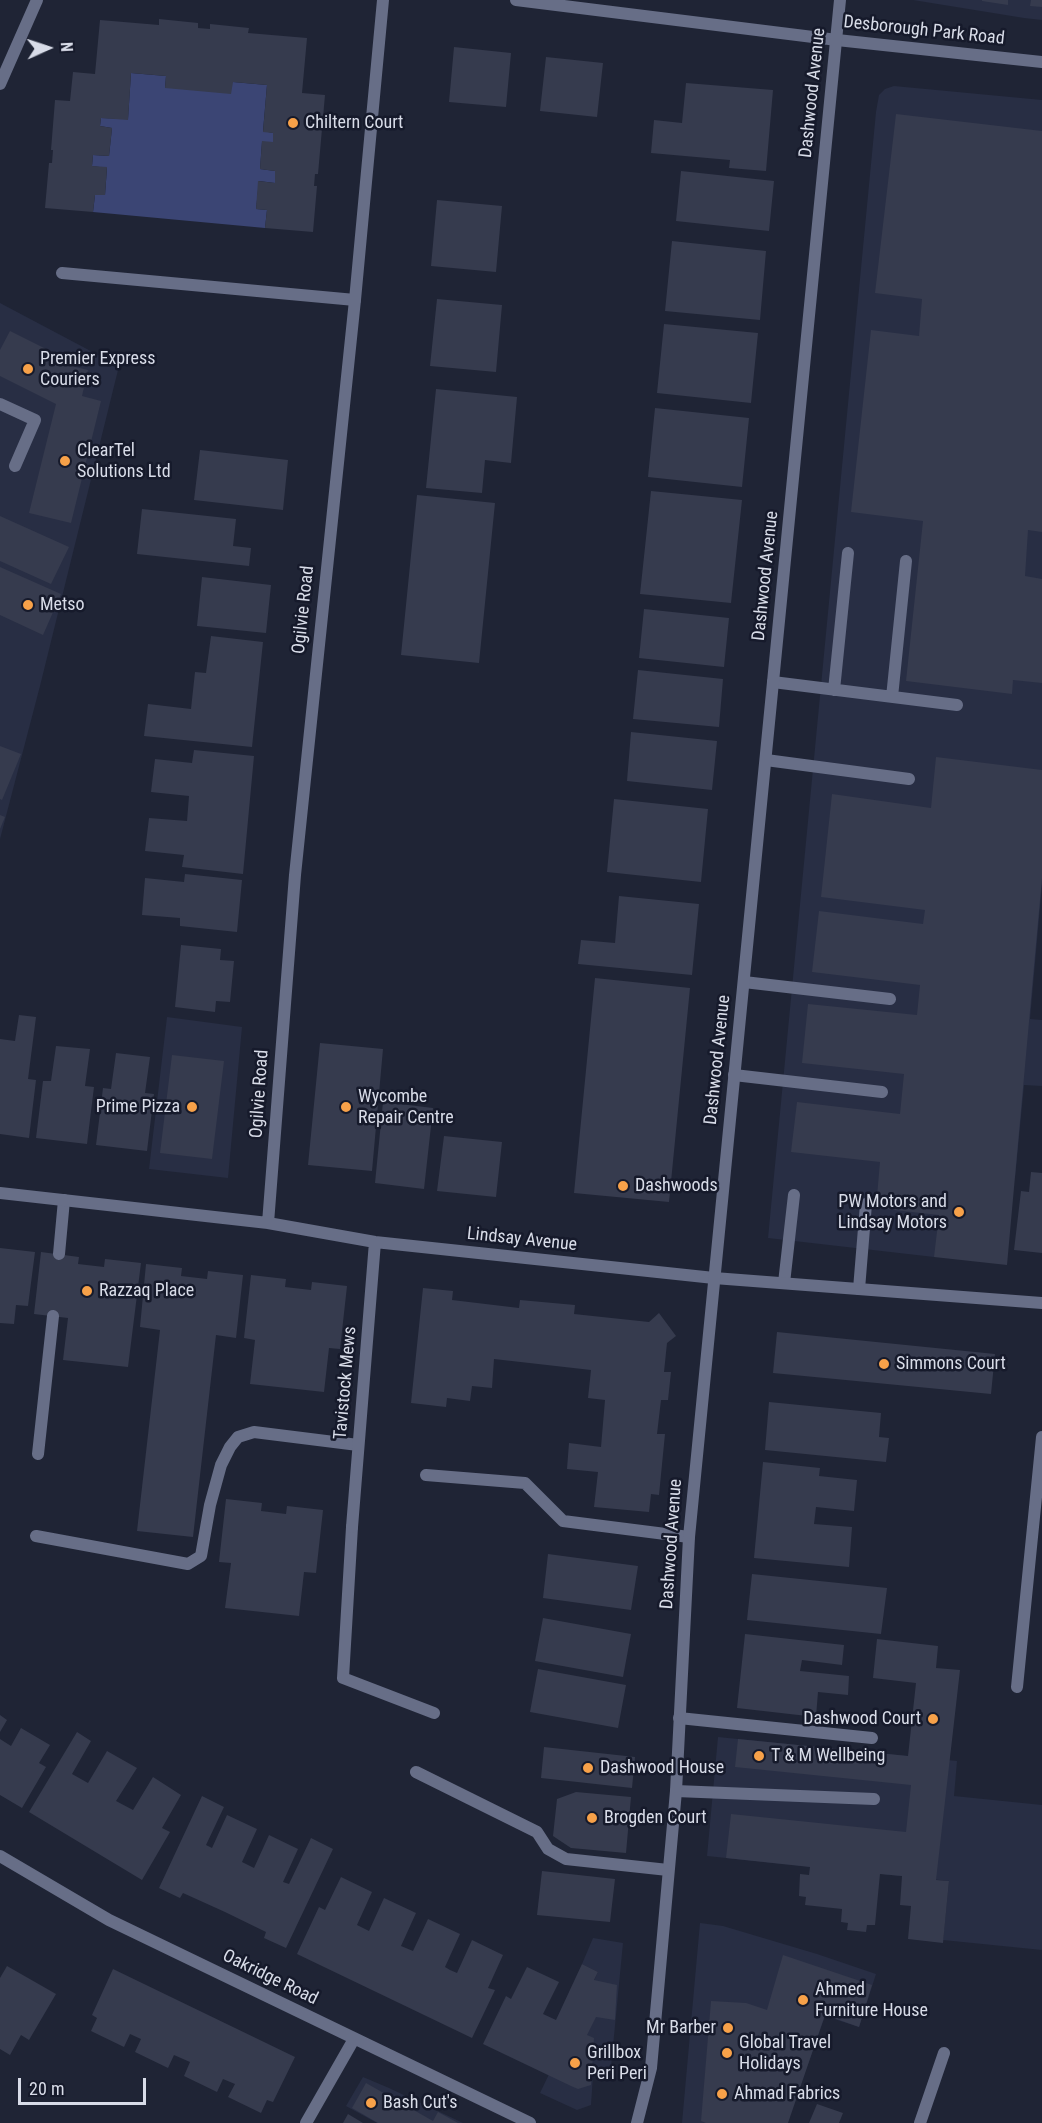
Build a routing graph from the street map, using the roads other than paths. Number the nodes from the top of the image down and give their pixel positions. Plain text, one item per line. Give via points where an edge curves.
1 (38, 0) edge
2 (383, 0) edge
3 (516, 0) edge
4 (840, 0) edge
5 (837, 40) junction
6 (1042, 62) edge
7 (0, 84) edge
8 (62, 273) dead end
9 (355, 300) junction
10 (0, 404) edge
11 (15, 466) dead end
12 (848, 553) dead end
13 (906, 561) dead end
14 (773, 682) junction
15 (834, 690) junction
16 (892, 697) junction
17 (957, 705) dead end
18 (766, 760) junction
19 (909, 779) dead end
20 (744, 982) junction
21 (890, 999) dead end
22 (734, 1075) junction
23 (882, 1092) dead end
24 (0, 1193) edge
25 (794, 1195) dead end
26 (64, 1200) junction
27 (866, 1204) dead end
28 (268, 1224) junction
29 (375, 1242) junction
30 (59, 1254) dead end
31 (714, 1278) junction
32 (784, 1283) junction
33 (859, 1289) junction
34 (1042, 1303) edge
35 (53, 1316) dead end
36 (1042, 1437) edge
37 (358, 1445) junction
38 (38, 1454) dead end
39 (426, 1475) dead end
40 (36, 1536) dead end
41 (689, 1537) junction
42 (1017, 1687) dead end
43 (434, 1713) dead end
44 (680, 1718) junction
45 (872, 1738) dead end
46 (416, 1772) dead end
47 (675, 1791) junction
48 (873, 1799) dead end
49 (0, 1856) edge
50 (668, 1870) junction
51 (354, 2039) junction
52 (944, 2053) dead end
53 (306, 2123) edge
54 (530, 2123) edge
55 (637, 2123) edge
56 (920, 2123) edge

1 - 7 street
2 - 9 street, Ogilvie Road
3 - 5 street, Desborough Park Road
4 - 5 street, Dashwood Avenue
5 - 6 street, Desborough Park Road
5 - 14 street, Dashwood Avenue
8 - 9 street
9 - 28 street, Ogilvie Road via 295,875
10 - 11 street via 35,420
12 - 15 street
13 - 16 street
14 - 15 street
14 - 18 street, Dashwood Avenue
15 - 16 street
16 - 17 street
18 - 19 street
18 - 20 street, Dashwood Avenue
20 - 21 street
20 - 22 street, Dashwood Avenue
22 - 23 street
22 - 31 street, Dashwood Avenue
24 - 26 street, Lindsay Avenue
25 - 32 street
26 - 28 street, Lindsay Avenue
26 - 30 street
27 - 33 street
28 - 29 street, Lindsay Avenue
29 - 31 street, Lindsay Avenue
29 - 37 street, Tavistock Mews
31 - 32 street, Lindsay Avenue
31 - 41 street, Dashwood Avenue
32 - 33 street, Lindsay Avenue
33 - 34 street, Lindsay Avenue
35 - 38 street
36 - 42 street
37 - 40 street via 254,1432 238,1437 221,1465 201,1556 188,1564
37 - 43 street, Tavistock Mews via 343,1678
39 - 41 street via 525,1483 563,1521
41 - 44 street, Dashwood Avenue
44 - 45 street
44 - 47 street, Dashwood Avenue
46 - 50 street via 537,1832 548,1849 566,1859
47 - 48 street
47 - 50 street, Dashwood Avenue
49 - 51 street, Oakridge Road via 109,1920
50 - 55 street, Dashwood Avenue via 651,2068
51 - 53 street
51 - 54 street, Oakridge Road
52 - 56 street

